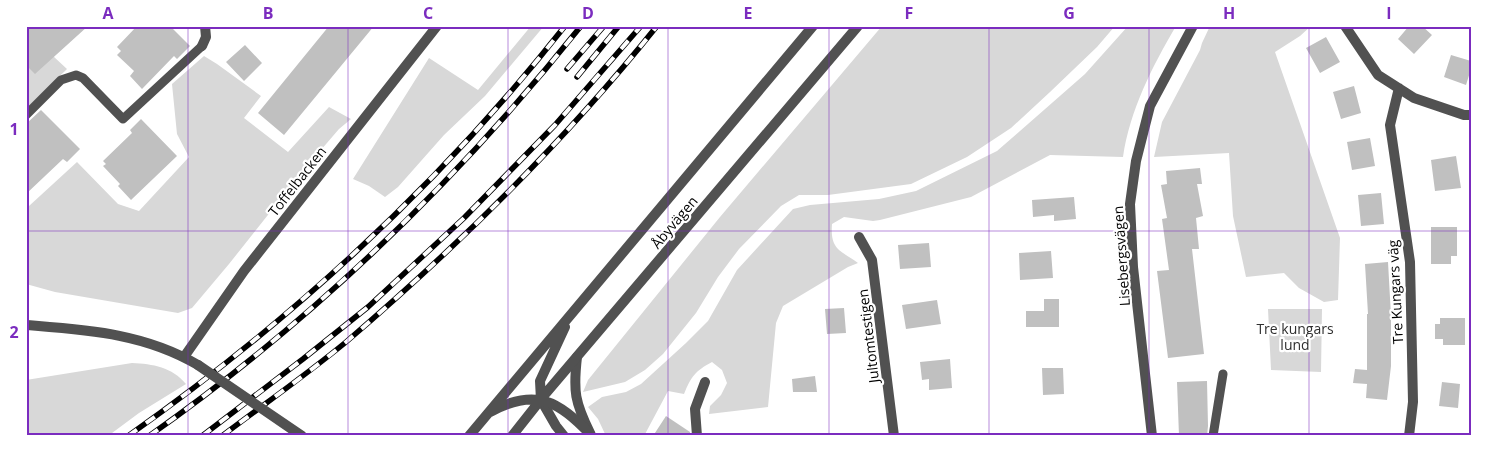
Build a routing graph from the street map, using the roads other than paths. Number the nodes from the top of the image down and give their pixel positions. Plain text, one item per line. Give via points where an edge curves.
1 (205, 26) edge
2 (437, 26) edge
3 (813, 26) edge
4 (858, 26) edge
5 (1193, 26) edge
6 (1345, 26) edge
7 (202, 46) joint
8 (1399, 88) junction
9 (26, 115) edge
10 (1471, 115) edge
11 (859, 237) dead end
12 (573, 310) junction
13 (26, 325) edge
14 (184, 357) junction
15 (577, 357) junction
16 (1223, 374) dead end
17 (705, 382) dead end
18 (540, 400) junction
19 (485, 415) junction
20 (591, 435) edge
21 (302, 436) edge
22 (468, 436) edge
23 (512, 436) edge
24 (564, 436) edge
25 (697, 436) edge
26 (894, 436) edge
27 (1152, 436) edge
28 (1213, 436) edge
29 (1409, 436) edge

1 - 7 street via 206,37
2 - 14 street, Toffelbacken via 244,272
3 - 12 street, Åbyvägen
4 - 15 street, Åbyvägen
5 - 27 street, Lisebergsvägen via 1150,106 1136,161 1130,204 1133,266
6 - 8 street via 1378,75
7 - 9 lane via 123,119 76,75 61,80
8 - 10 street via 1414,98
8 - 29 street, Tre Kungars väg via 1390,125 1410,262 1413,402
11 - 26 street, Jultomtestigen via 872,260
12 - 18 street via 544,368
12 - 19 street, Åbyvägen
13 - 14 street via 132,337
14 - 21 street, bridge
15 - 18 street, Åbyvägen
15 - 20 street via 577,406
16 - 28 lane
17 - 25 street via 695,409
18 - 19 street via 504,404
18 - 20 street via 556,404
18 - 23 street, Åbyvägen
18 - 24 street
19 - 22 street, Åbyvägen

